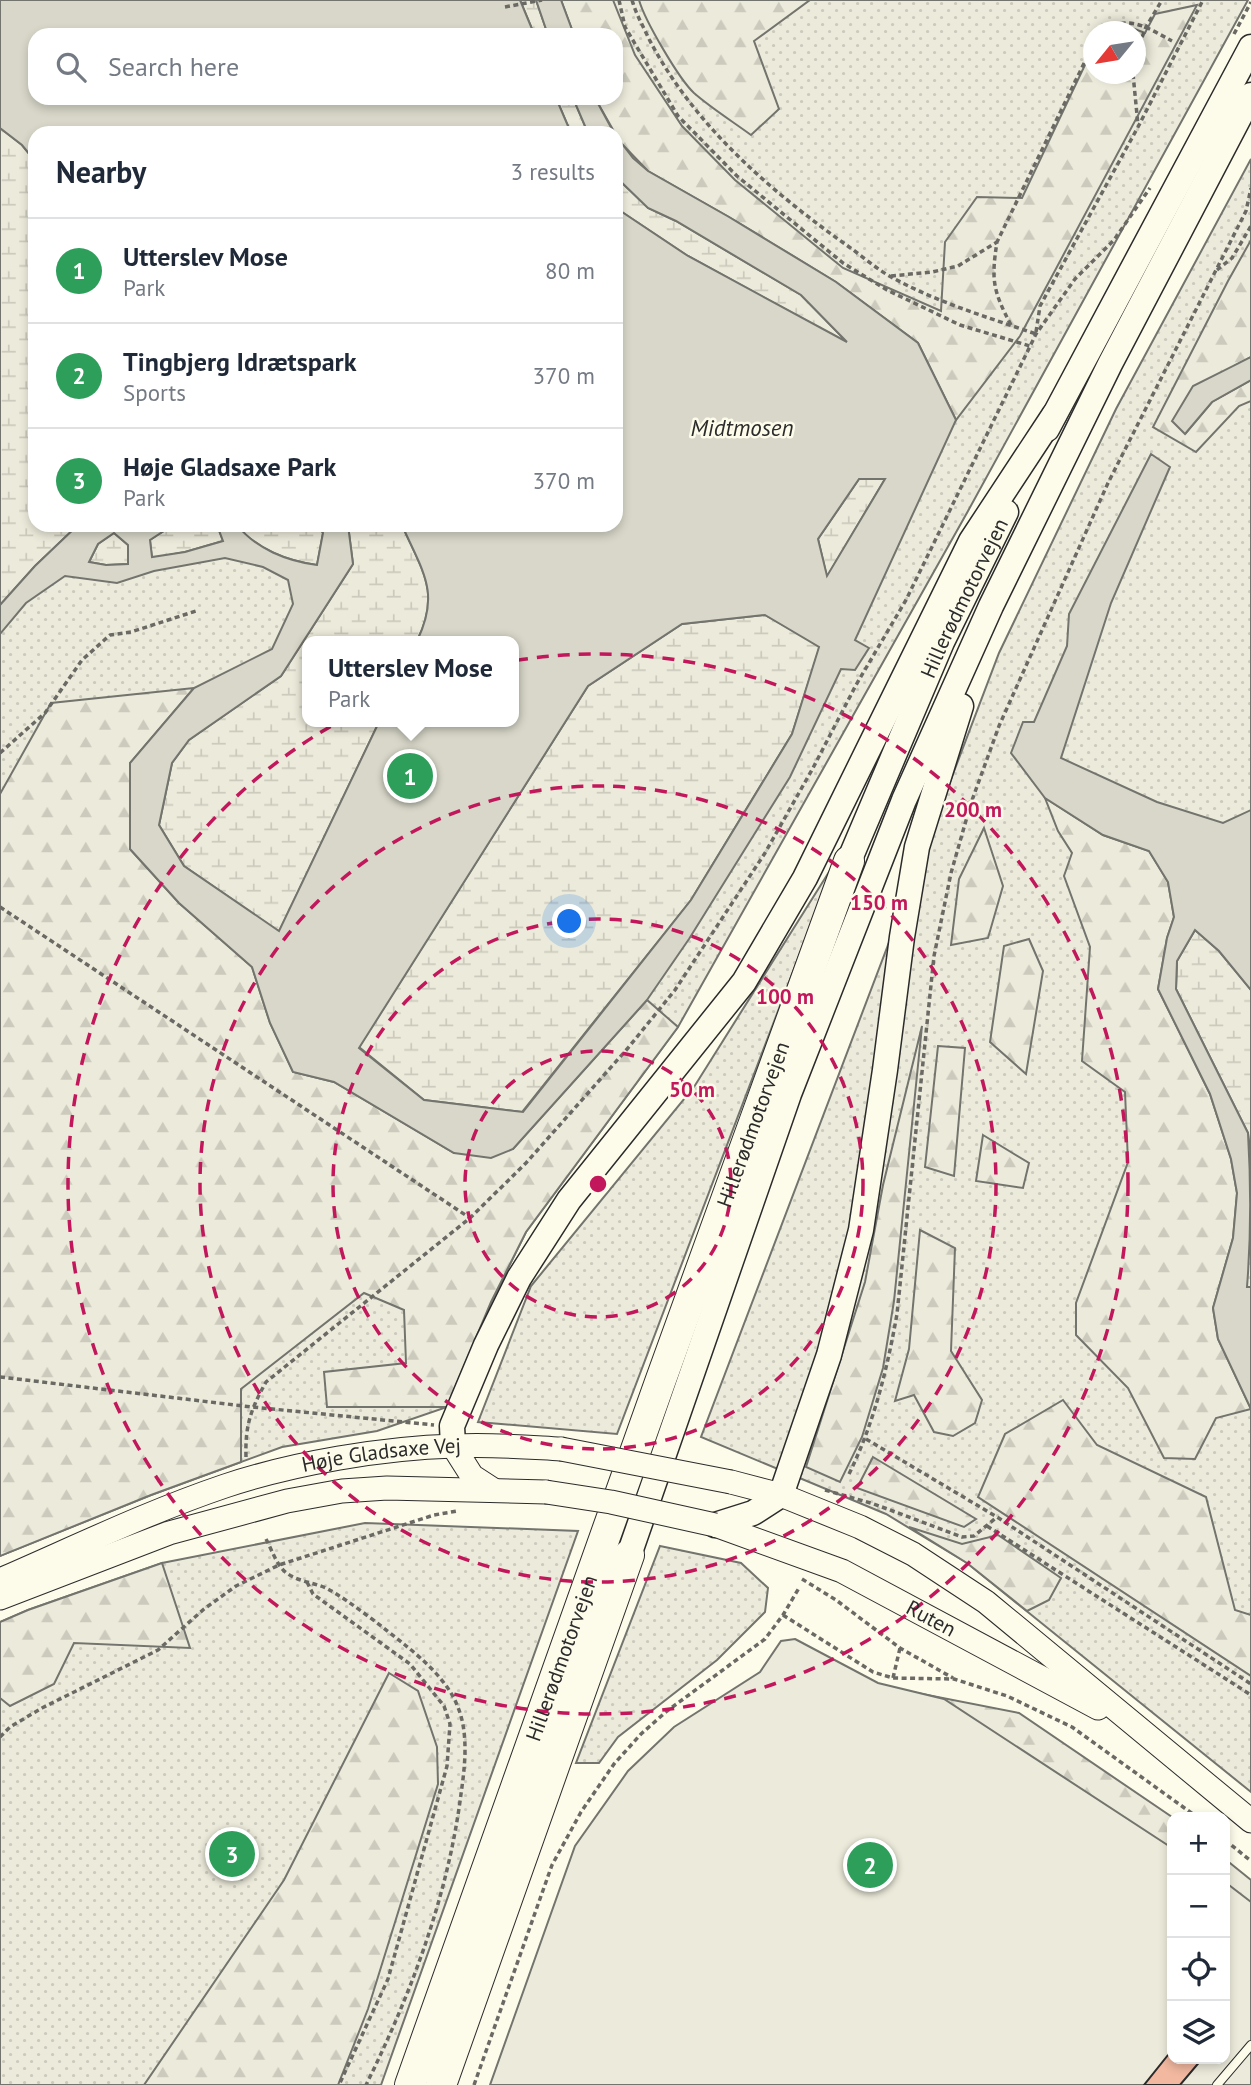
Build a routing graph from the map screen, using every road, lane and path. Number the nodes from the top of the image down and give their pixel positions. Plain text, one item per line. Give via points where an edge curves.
1 (542, 0) edge
2 (619, 0) edge
3 (632, 0) edge
4 (1162, 0) edge
5 (1203, 0) edge
6 (1251, 2) edge
7 (505, 7) dead end
8 (1146, 27) joint
9 (1171, 41) dead end
10 (1240, 46) edge
11 (1083, 66) edge
12 (1134, 84) edge
13 (1251, 95) edge
14 (1138, 127) junction
15 (1154, 180) dead end
16 (1251, 188) edge
17 (1251, 206) edge
18 (1246, 211) junction
19 (1251, 226) edge
20 (997, 242) junction
21 (1215, 271) junction
22 (890, 276) junction
23 (1011, 326) junction
24 (1036, 334) junction
25 (1031, 346) junction
26 (1054, 415) junction
27 (991, 607) junction
28 (196, 611) dead end
29 (0, 753) edge
30 (849, 861) joint
31 (0, 908) edge
32 (470, 1218) junction
33 (0, 1377) edge
34 (252, 1407) junction
35 (453, 1436) junction
36 (866, 1439) junction
37 (246, 1457) dead end
38 (849, 1474) dead end
39 (492, 1489) junction
40 (822, 1489) dead end
41 (781, 1494) junction
42 (434, 1515) dead end
43 (997, 1517) junction
44 (715, 1525) junction
45 (987, 1526) junction
46 (266, 1539) dead end
47 (629, 1555) joint
48 (279, 1565) junction
49 (802, 1579) dead end
50 (0, 1580) edge
51 (307, 1582) junction
52 (799, 1588) dead end
53 (0, 1598) edge
54 (783, 1615) junction
55 (900, 1648) junction
56 (893, 1678) junction
57 (954, 1679) junction
58 (1251, 1684) edge
59 (1251, 1695) edge
60 (1141, 1731) junction
61 (0, 1737) edge
62 (1190, 1812) edge
63 (1251, 1821) edge
64 (1230, 1843) edge
65 (1251, 1861) edge
66 (1251, 2045) edge
67 (339, 2085) edge
68 (366, 2085) edge
69 (410, 2085) edge
70 (441, 2085) edge
71 (474, 2085) edge
72 (1217, 2085) edge

1 - 7 path
2 - 25 path via 625,27 678,116 737,176 843,263 887,290 960,325
3 - 22 path via 663,65 696,113 812,220
4 - 8 path
5 - 14 path
6 - 10 path
8 - 9 path
10 - 26 main road, Hillerødmotorvejen
11 - 20 path
12 - 14 path
13 - 27 main road, Hillerødmotorvejen via 1110,364
14 - 24 path via 1040,306
15 - 24 path via 1114,240 1075,279
16 - 18 path
17 - 18 path
18 - 21 path
19 - 21 path via 1232,258
20 - 22 path via 958,266
20 - 23 path via 992,271 998,300
21 - 36 path via 1108,483 999,726 971,803 934,956 897,1314 888,1369
22 - 23 path via 943,303
23 - 24 path
24 - 25 path
25 - 32 path via 906,600 765,853 675,990 526,1163
26 - 30 main road, Hillerødmotorvejen via 942,642
26 - 35 main road via 971,541 805,878 744,982 569,1200 519,1278 486,1345
27 - 41 main road via 918,847 861,1230 829,1355
27 - 47 main road, Hillerødmotorvejen via 904,800 789,1094
28 - 29 path via 110,635 82,660 45,713
30 - 69 highway, Hillerødmotorvejen
31 - 32 path
32 - 34 path via 265,1382
33 - 34 path
34 - 35 path
34 - 37 path
35 - 39 street via 472,1475
35 - 41 street, Høje Gladsaxe Vej, bridge via 561,1449
35 - 50 street, Høje Gladsaxe Vej via 227,1485
36 - 38 path
36 - 43 path
39 - 44 street, Høje Gladsaxe Vej, bridge via 611,1502
39 - 53 street, Høje Gladsaxe Vej via 387,1488 287,1501 169,1533
40 - 45 path via 962,1537 974,1536
41 - 44 main road via 753,1513
41 - 60 street, Ruten via 913,1554 986,1602
42 - 48 path
43 - 45 path
43 - 58 path
44 - 60 street, Ruten via 842,1571
45 - 59 path
46 - 48 path
47 - 70 highway, Hillerødmotorvejen
48 - 51 path via 287,1574
48 - 61 path via 225,1594 158,1650 42,1707
49 - 55 path
51 - 67 path via 313,1594 410,1664 444,1706 450,1724 447,1766 388,1979
51 - 68 path via 327,1589 406,1646 441,1680 457,1704 464,1733 459,1807 443,1886 394,2028
52 - 54 path
54 - 56 path via 873,1672
54 - 71 path via 765,1639 641,1734 581,1812 552,1865
55 - 56 path
55 - 57 path
56 - 57 path
57 - 62 path via 1007,1696 1072,1727
60 - 63 street, Ruten
64 - 65 path
66 - 72 lane

